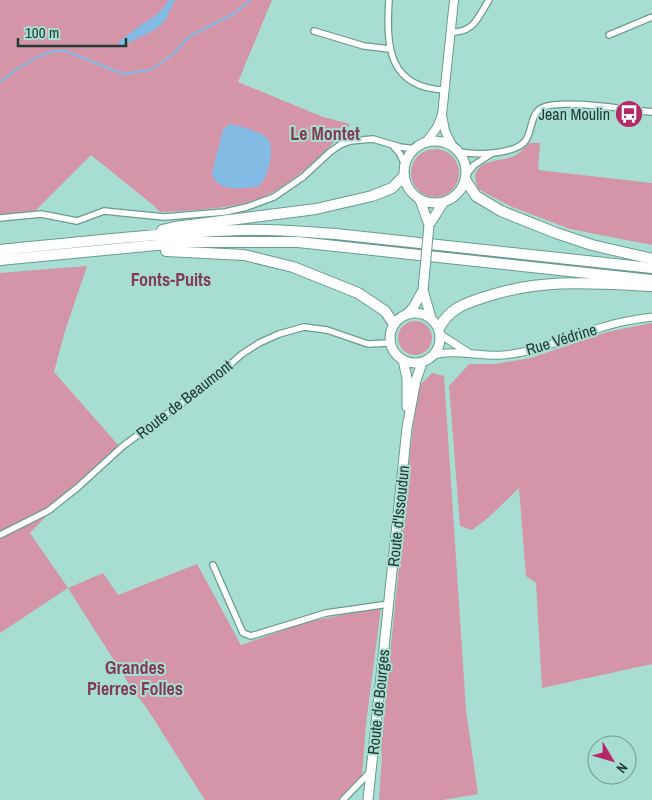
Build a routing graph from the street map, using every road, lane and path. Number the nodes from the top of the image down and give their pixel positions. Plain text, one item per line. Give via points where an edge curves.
1 (389, 0) edge
2 (454, 0) edge
3 (489, 0) edge
4 (652, 17) edge
5 (314, 31) dead end
6 (451, 32) junction
7 (609, 35) dead end
8 (390, 49) junction
9 (445, 90) junction
10 (443, 111) junction
11 (652, 112) edge
12 (426, 142) junction
13 (388, 143) junction
14 (452, 145) junction
15 (415, 149) junction
16 (460, 152) junction
17 (493, 153) junction
18 (405, 165) junction
19 (404, 176) junction
20 (466, 177) junction
21 (420, 200) junction
22 (443, 203) junction
23 (0, 218) edge
24 (429, 225) junction
25 (129, 238) junction
26 (0, 250) edge
27 (98, 251) junction
28 (652, 259) edge
29 (0, 260) edge
30 (652, 268) edge
31 (652, 280) edge
32 (652, 286) edge
33 (422, 290) junction
34 (406, 314) junction
35 (652, 317) edge
36 (431, 318) junction
37 (394, 324) junction
38 (440, 331) junction
39 (390, 343) junction
40 (469, 354) junction
41 (435, 355) junction
42 (403, 360) junction
43 (422, 363) junction
44 (407, 428) junction
45 (0, 535) edge
46 (213, 566) dead end
47 (389, 604) junction
48 (371, 771) junction
49 (343, 800) edge
50 (368, 800) edge

1 - 8 street
2 - 6 main road
3 - 6 street via 471,28
4 - 7 street
5 - 8 street via 364,46
6 - 9 main road
8 - 9 street via 396,66 407,79 422,86
9 - 10 main road
10 - 12 main road via 436,129
10 - 14 main road via 446,133
11 - 17 street via 546,106 536,113 522,144
12 - 14 main road
12 - 15 main road
13 - 15 street
13 - 18 street via 398,151
13 - 23 street via 373,139 344,143 274,198 225,212 164,217 104,211 77,221 41,214
14 - 16 main road
15 - 18 main road
16 - 17 street
16 - 20 main road via 465,162
17 - 20 street via 477,162
18 - 19 main road
19 - 21 main road via 409,190
19 - 25 highway via 392,188 372,196 316,210 175,227
20 - 22 main road via 461,191
20 - 28 highway via 476,196 501,211 592,245
21 - 22 main road
21 - 24 main road
22 - 24 main road
24 - 33 main road, bridge
25 - 26 highway
25 - 30 highway via 241,230 288,231
27 - 29 highway
27 - 31 highway via 188,242 298,242
27 - 37 highway via 122,254 174,250 244,255 271,261 358,293 385,311
32 - 38 highway via 552,283 528,286 464,304 444,318
33 - 34 main road
33 - 36 main road
34 - 36 main road
34 - 37 main road
35 - 40 street, Rue Védrine via 605,326 514,354
36 - 38 main road
37 - 39 main road
38 - 40 street
38 - 41 main road via 440,347
39 - 42 main road
39 - 45 street, Route de Beaumont via 368,344 327,330 304,328 259,343 123,446 48,511
40 - 41 street, Rue Védrine via 442,352
41 - 43 main road
42 - 43 main road
42 - 44 main road, Route d'Issoudun via 407,378
43 - 44 main road, Route d'Issoudun
44 - 47 main road, Route d'Issoudun
46 - 47 street via 243,633 251,636 326,613
47 - 48 main road, Route de Bourges
48 - 49 street
48 - 50 main road, Route de Bourges

